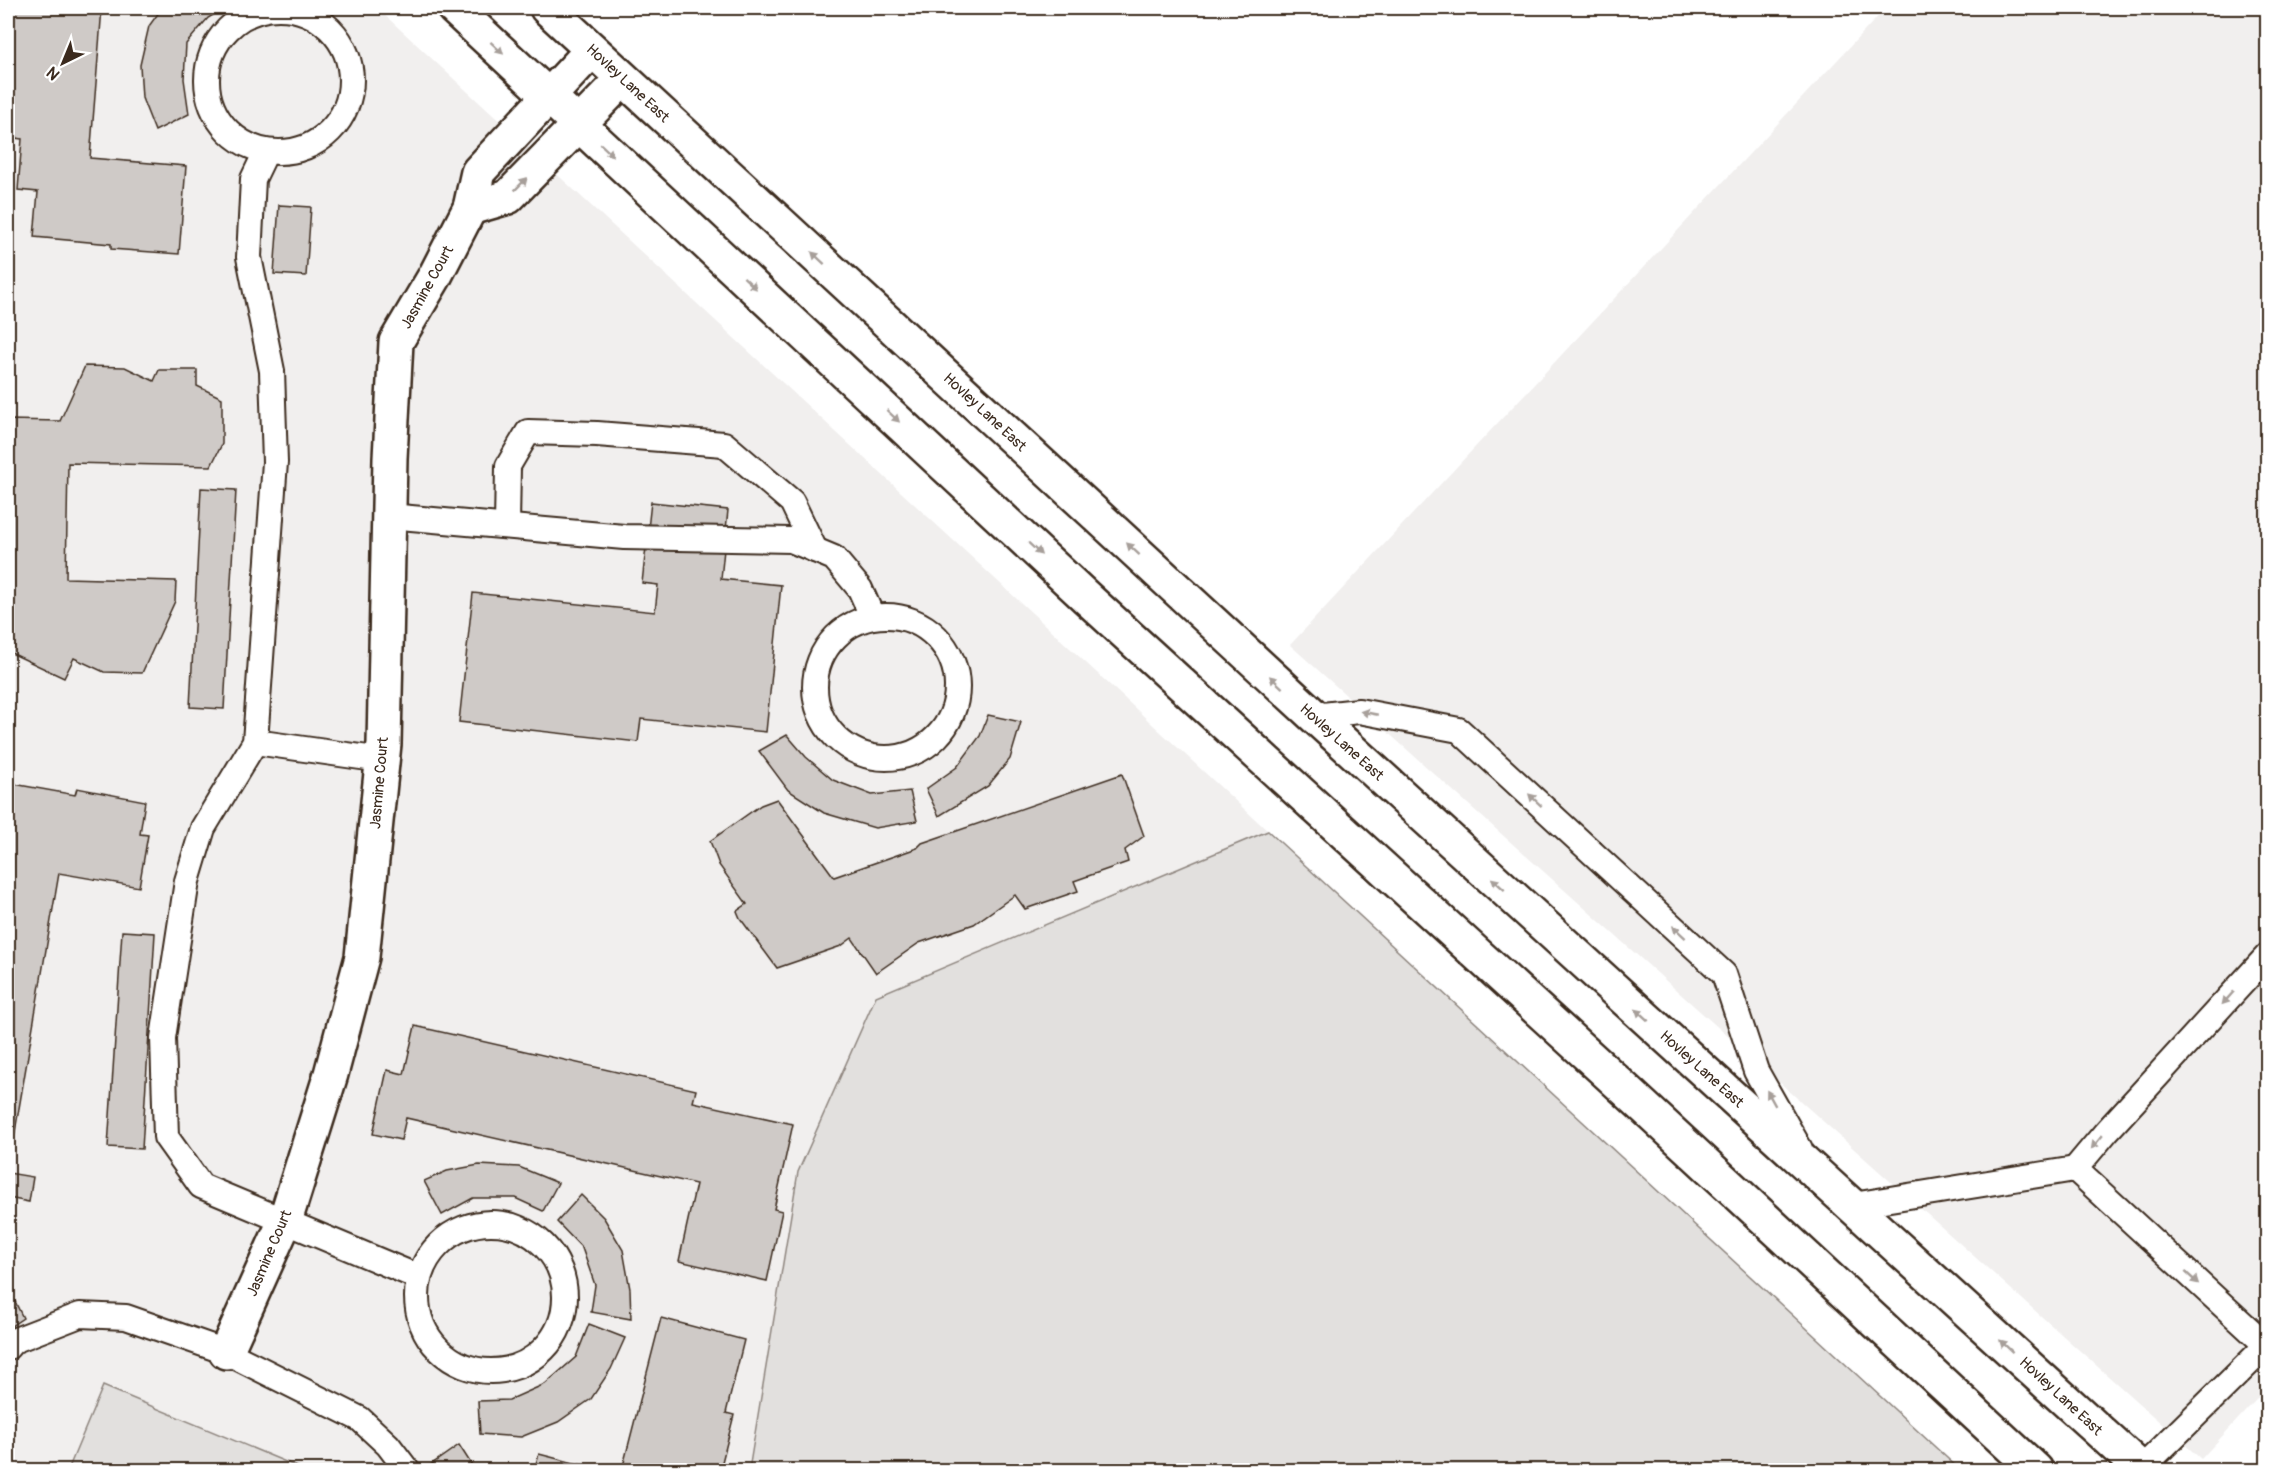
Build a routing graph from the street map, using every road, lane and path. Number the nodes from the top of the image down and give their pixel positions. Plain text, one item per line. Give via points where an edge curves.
1 (454, 8) edge
2 (547, 8) edge
3 (592, 50) junction
4 (624, 79) junction
5 (549, 96) junction
6 (580, 125) junction
7 (266, 152) junction
8 (470, 208) junction
9 (389, 516) junction
10 (507, 526) junction
11 (815, 550) junction
12 (872, 616) junction
13 (1314, 716) junction
14 (255, 742) junction
15 (382, 760) junction
16 (2268, 955) edge
17 (1810, 1167) junction
18 (2075, 1169) junction
19 (1852, 1205) junction
20 (285, 1221) junction
21 (418, 1276) junction
22 (1844, 1293) junction
23 (2267, 1344) edge
24 (8, 1347) edge
25 (226, 1352) junction
26 (407, 1470) edge
27 (2036, 1470) edge
28 (2062, 1470) edge
29 (2141, 1470) edge

1 -> 5 street
2 - 3 street, Hovley Lane East
3 - 4 street, Hovley Lane East
3 - 5 street, Jasmine Court
4 - 6 street
13 -> 4 street, Hovley Lane East
5 - 6 street
5 - 8 street, Jasmine Court via 478,172
8 -> 6 street via 508,197
6 -> 22 street via 1088,599
7 - 7 lane via 288,153 309,147 327,135 350,99 352,77 348,56 335,34 315,18 292,9 266,9 243,17 219,40 206,80 210,105 223,126 242,143
7 - 14 lane via 253,179 249,257 272,371 275,462
8 - 9 street, Jasmine Court via 396,342
9 - 10 lane
9 - 15 street, Jasmine Court
10 - 11 lane via 624,537 791,540
10 - 11 lane via 508,466 528,432 724,444 792,502
11 - 12 lane via 834,558 860,589
12 - 12 lane via 851,623 834,636 814,674 814,696 832,735 849,748 869,756 891,758 914,753 933,741 948,723 956,700 957,677 950,655 936,636 918,622 895,615
17 -> 13 street, Hovley Lane East
17 -> 13 lane via 1756,1071 1724,974 1459,730 1359,711
14 - 15 lane
14 - 20 lane via 203,828 188,881 163,1038 166,1137 201,1186
15 - 20 street, Jasmine Court via 362,957 331,1074
16 -> 18 lane
17 - 19 street, Hovley Lane East
18 - 19 lane
18 -> 23 lane
29 -> 19 street, Hovley Lane East
20 - 21 lane
20 - 25 street, Jasmine Court
21 - 21 lane via 416,1300 421,1323 433,1344 450,1360 473,1370 497,1372 520,1366 540,1353 556,1335 564,1311 565,1286 557,1262 541,1242 520,1228 495,1222 470,1225 447,1236 429,1254
22 - 27 street
22 - 28 street
23 - 29 lane
24 - 25 lane via 13,1341 80,1315 126,1317
25 - 26 lane via 360,1419

